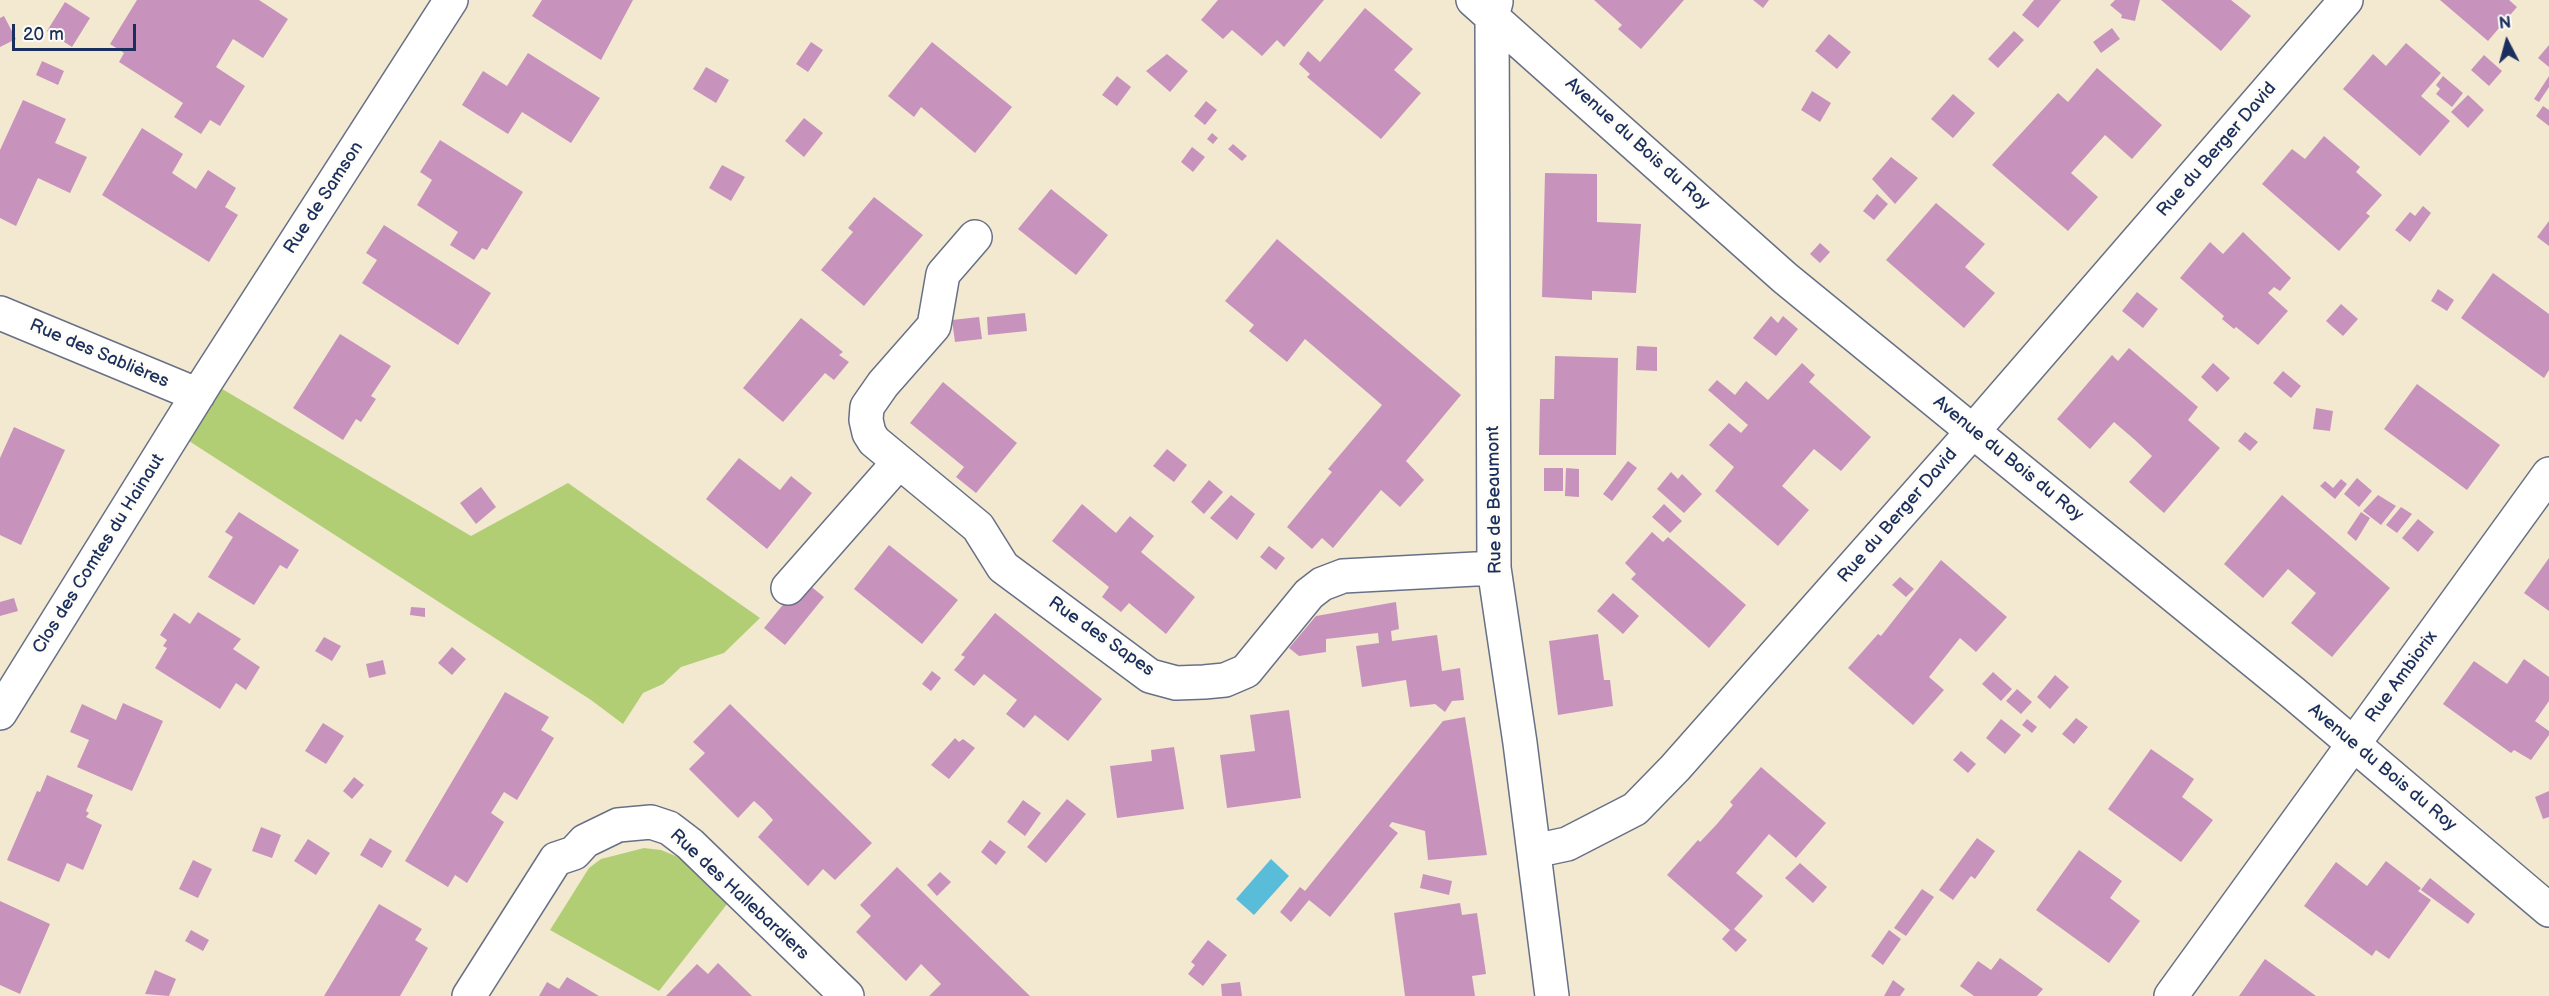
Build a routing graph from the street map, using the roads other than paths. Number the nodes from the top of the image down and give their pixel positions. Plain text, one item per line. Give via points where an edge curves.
1 (451, 0) edge
2 (2346, 0) edge
3 (1487, 5) edge
4 (975, 237) dead end
5 (0, 313) edge
6 (198, 395) junction
7 (1974, 430) junction
8 (899, 462) junction
9 (2549, 474) edge
10 (1494, 568) junction
11 (788, 588) dead end
12 (0, 713) edge
13 (2354, 743) junction
14 (1534, 851) junction
15 (2549, 910) edge
16 (469, 996) edge
17 (847, 996) edge
18 (1552, 996) edge
19 (2171, 996) edge

1 - 6 street, Rue de Samson
2 - 7 street, Rue du Berger David
3 - 7 street, Avenue du Bois du Roy via 1785,278
3 - 10 street, Rue de Beaumont
4 - 8 street, Rue des Sapes via 943,274 934,326 867,407 869,433
5 - 6 street, Rue des Sablières
6 - 12 street, Clos des Comtes du Hainaut
7 - 13 street, Avenue du Bois du Roy
7 - 14 street, Rue du Berger David via 1635,809 1567,844
8 - 10 street, Rue des Sapes via 978,526 1003,567 1150,676 1176,683 1225,680 1246,671 1309,594 1343,576
8 - 11 street
9 - 13 street, Rue Ambiorix
10 - 14 street, Rue de Beaumont
13 - 15 street, Avenue du Bois du Roy
13 - 19 street, Rue Ambiorix
14 - 18 street, Rue de Beaumont
16 - 17 street, Rue des Hallebardiers via 556,859 574,853 585,841 618,825 651,822 669,828 690,844

